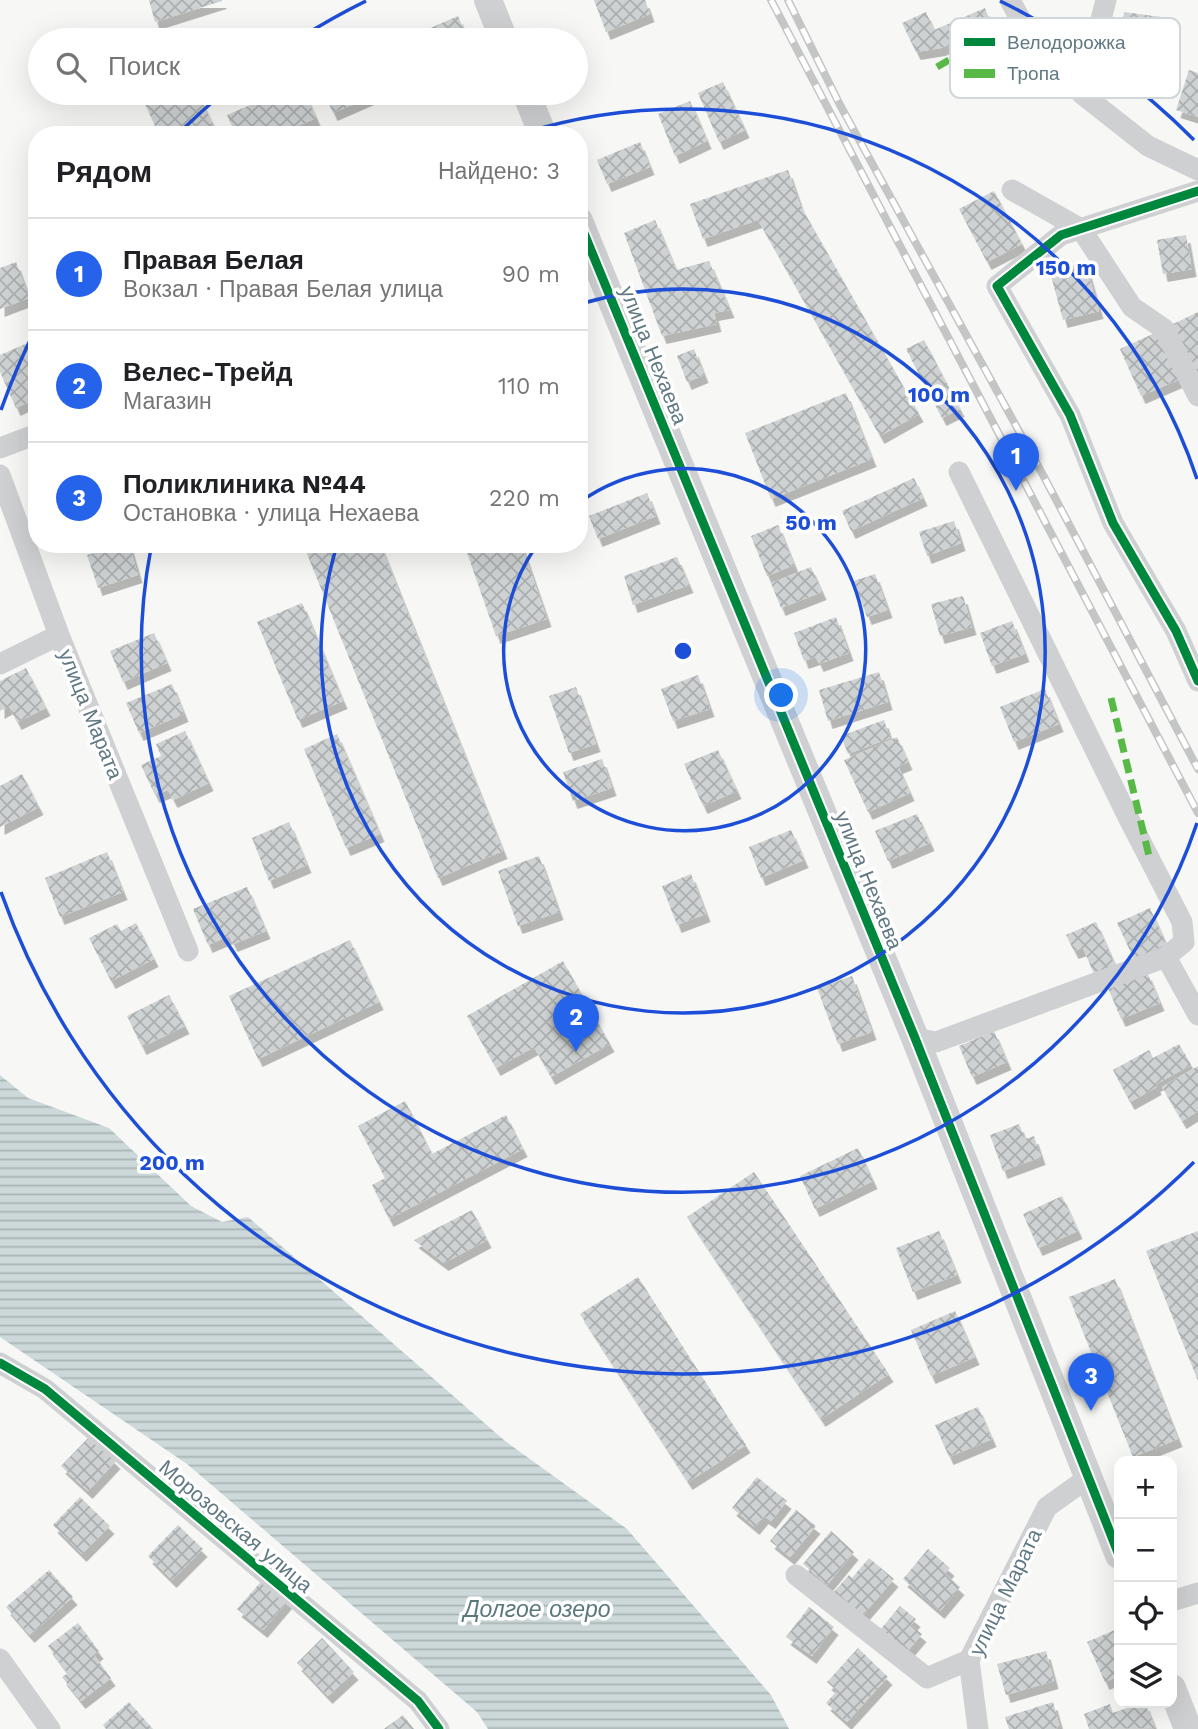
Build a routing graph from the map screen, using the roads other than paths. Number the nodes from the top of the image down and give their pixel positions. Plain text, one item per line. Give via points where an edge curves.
1 (488, 0) edge
2 (1010, 0) edge
3 (1106, 0) edge
4 (1020, 18) edge
5 (1101, 18) edge
6 (499, 28) edge
7 (1087, 98) edge
8 (531, 105) edge
9 (540, 126) edge
10 (1198, 170) edge
11 (1012, 190) dead end
12 (1198, 191) edge
13 (1081, 229) junction
14 (588, 246) edge
15 (1198, 396) edge
16 (28, 437) edge
17 (0, 448) edge
18 (959, 472) dead end
19 (0, 475) edge
20 (28, 550) edge
21 (29, 553) edge
22 (60, 635) junction
23 (0, 664) edge
24 (1198, 681) edge
25 (188, 951) dead end
26 (1166, 957) junction
27 (1198, 1015) edge
28 (915, 1038) junction
29 (0, 1363) edge
30 (1088, 1477) junction
31 (1114, 1542) edge
32 (796, 1575) dead end
33 (1198, 1593) edge
34 (1177, 1599) edge
35 (0, 1659) edge
36 (969, 1660) junction
37 (1177, 1701) edge
38 (50, 1729) edge
39 (439, 1729) edge
40 (978, 1729) edge
41 (1188, 1729) edge

1 - 6 street
2 - 4 street
3 - 5 street
7 - 10 street via 1148,146
8 - 9 street
11 - 13 street
12 - 13 street
13 - 15 street via 1132,307 1164,329
13 - 24 street via 1061,235 997,286 1070,415 1113,523 1176,631
14 - 28 street, улица Нехаева
16 - 17 street
18 - 26 street via 1182,922 1185,942
19 - 20 street, улица Марата
21 - 22 street, улица Марата
22 - 23 street
22 - 25 street, улица Марата
26 - 27 street
26 - 28 street via 936,1042
28 - 30 street, улица Нехаева
29 - 39 street, Морозовская улица via 45,1389 344,1638 418,1701
30 - 31 street, улица Нехаева
30 - 36 street, улица Марата via 1047,1507
32 - 36 street via 927,1678
33 - 34 street
35 - 38 street
36 - 40 street, улица Марата
37 - 41 street

